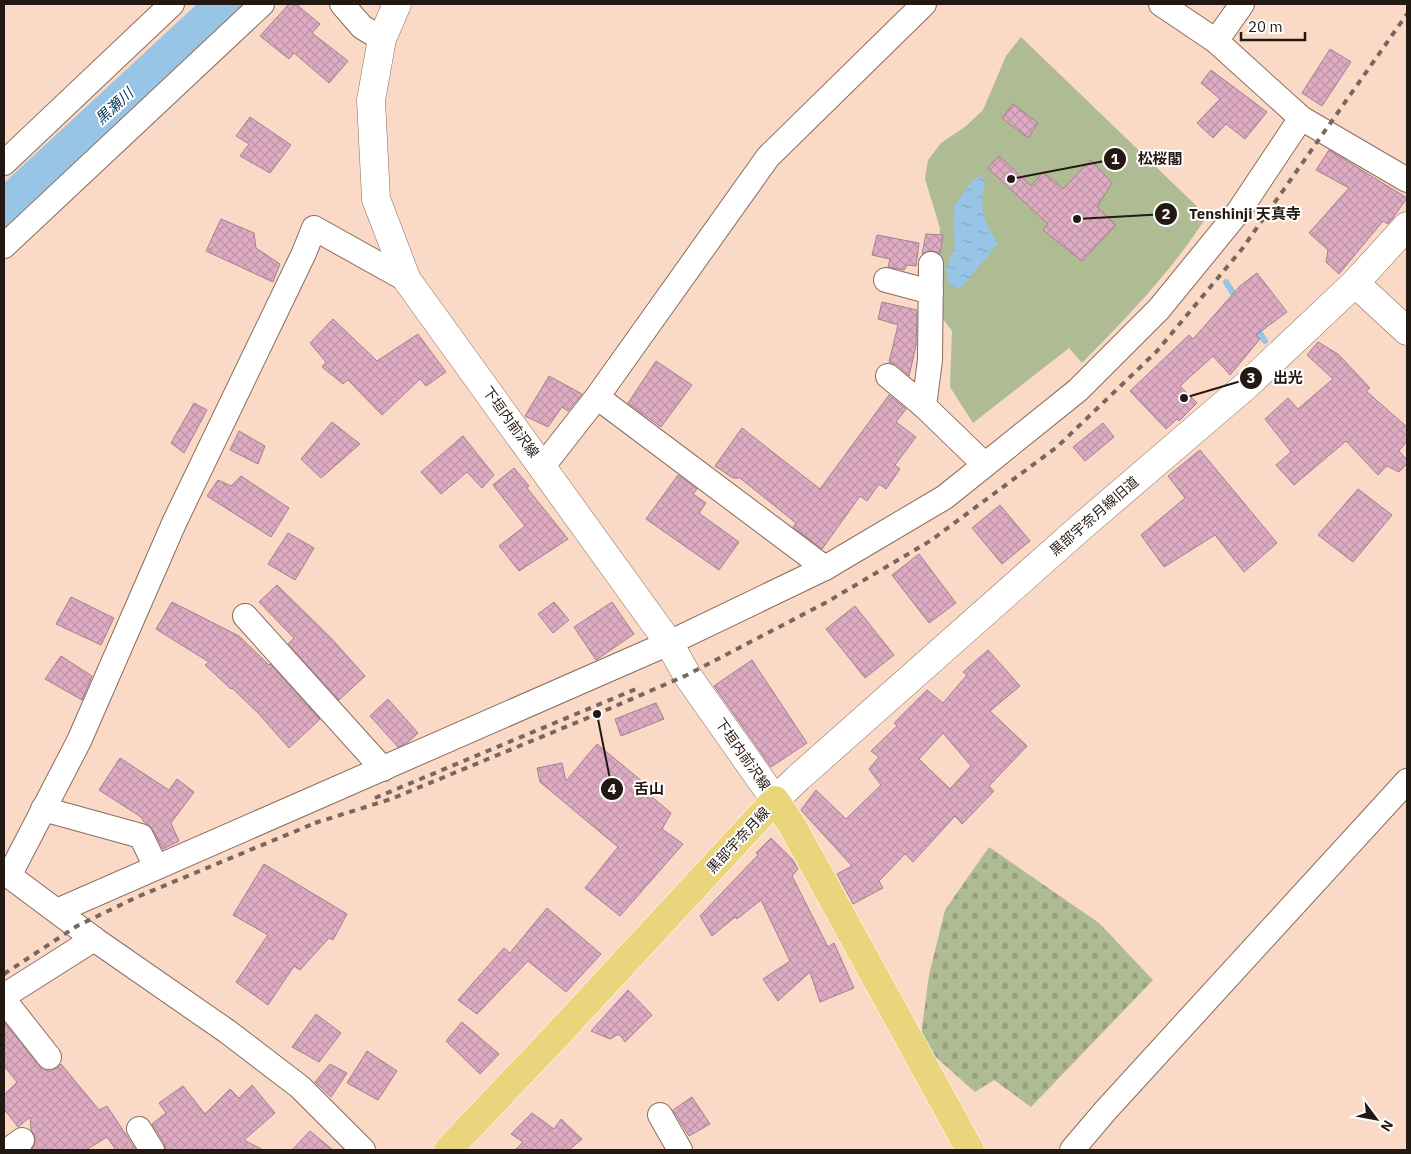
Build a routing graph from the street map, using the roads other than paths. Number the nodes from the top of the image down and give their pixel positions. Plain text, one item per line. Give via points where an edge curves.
1 (172, 4) edge
2 (262, 4) edge
3 (342, 4) edge
4 (397, 4) edge
5 (924, 4) edge
6 (1161, 4) edge
7 (1242, 4) edge
8 (382, 39) junction
9 (1216, 41) junction
10 (1301, 118) junction
11 (4, 163) edge
12 (1407, 180) edge
13 (1407, 226) edge
14 (4, 246) edge
15 (931, 264) dead end
16 (407, 280) junction
17 (886, 280) dead end
18 (1355, 283) junction
19 (931, 292) junction
20 (1407, 331) edge
21 (888, 376) dead end
22 (597, 397) junction
23 (924, 406) junction
24 (985, 465) junction
25 (543, 466) junction
26 (825, 568) junction
27 (246, 616) dead end
28 (669, 643) junction
29 (383, 769) junction
30 (1407, 781) edge
31 (775, 800) junction
32 (44, 809) junction
33 (156, 867) junction
34 (6, 874) edge
35 (56, 911) junction
36 (94, 939) junction
37 (4, 996) edge
38 (4, 1000) edge
39 (49, 1057) dead end
40 (660, 1115) dead end
41 (140, 1128) dead end
42 (152, 1150) edge
43 (363, 1150) edge
44 (448, 1150) edge
45 (680, 1150) edge
46 (970, 1150) edge
47 (1072, 1150) edge

1 - 11 street
2 - 14 street
3 - 8 street via 362,27
4 - 8 main road, 下垣内前沢線
5 - 22 street via 768,157
6 - 9 street
7 - 9 street
8 - 16 main road, 下垣内前沢線 via 371,100 376,199
9 - 10 street
10 - 12 street
10 - 24 street via 1239,211 1159,309 1078,390
13 - 18 main road, 黒部宇奈月線旧道
15 - 19 street
16 - 25 main road, 下垣内前沢線
16 - 32 street via 314,228 175,522 79,741
17 - 19 street
18 - 20 main road
18 - 31 main road, 黒部宇奈月線旧道 via 1248,384 1080,528
19 - 23 street via 930,360
21 - 23 street
22 - 25 street
22 - 26 street
23 - 24 street
24 - 26 street via 946,497
25 - 28 main road, 下垣内前沢線
26 - 28 street
27 - 29 street
28 - 29 street
28 - 31 main road, 下垣内前沢線 via 687,675
29 - 33 street
30 - 47 street
31 - 44 main road, 黒部宇奈月線
31 - 46 main road, 黒部宇奈月線 via 798,835
32 - 33 street via 141,836
32 - 34 street
33 - 35 street
34 - 35 street
35 - 36 street
36 - 37 street
36 - 43 street via 228,1032 293,1082
38 - 39 street
40 - 45 street
41 - 42 street

